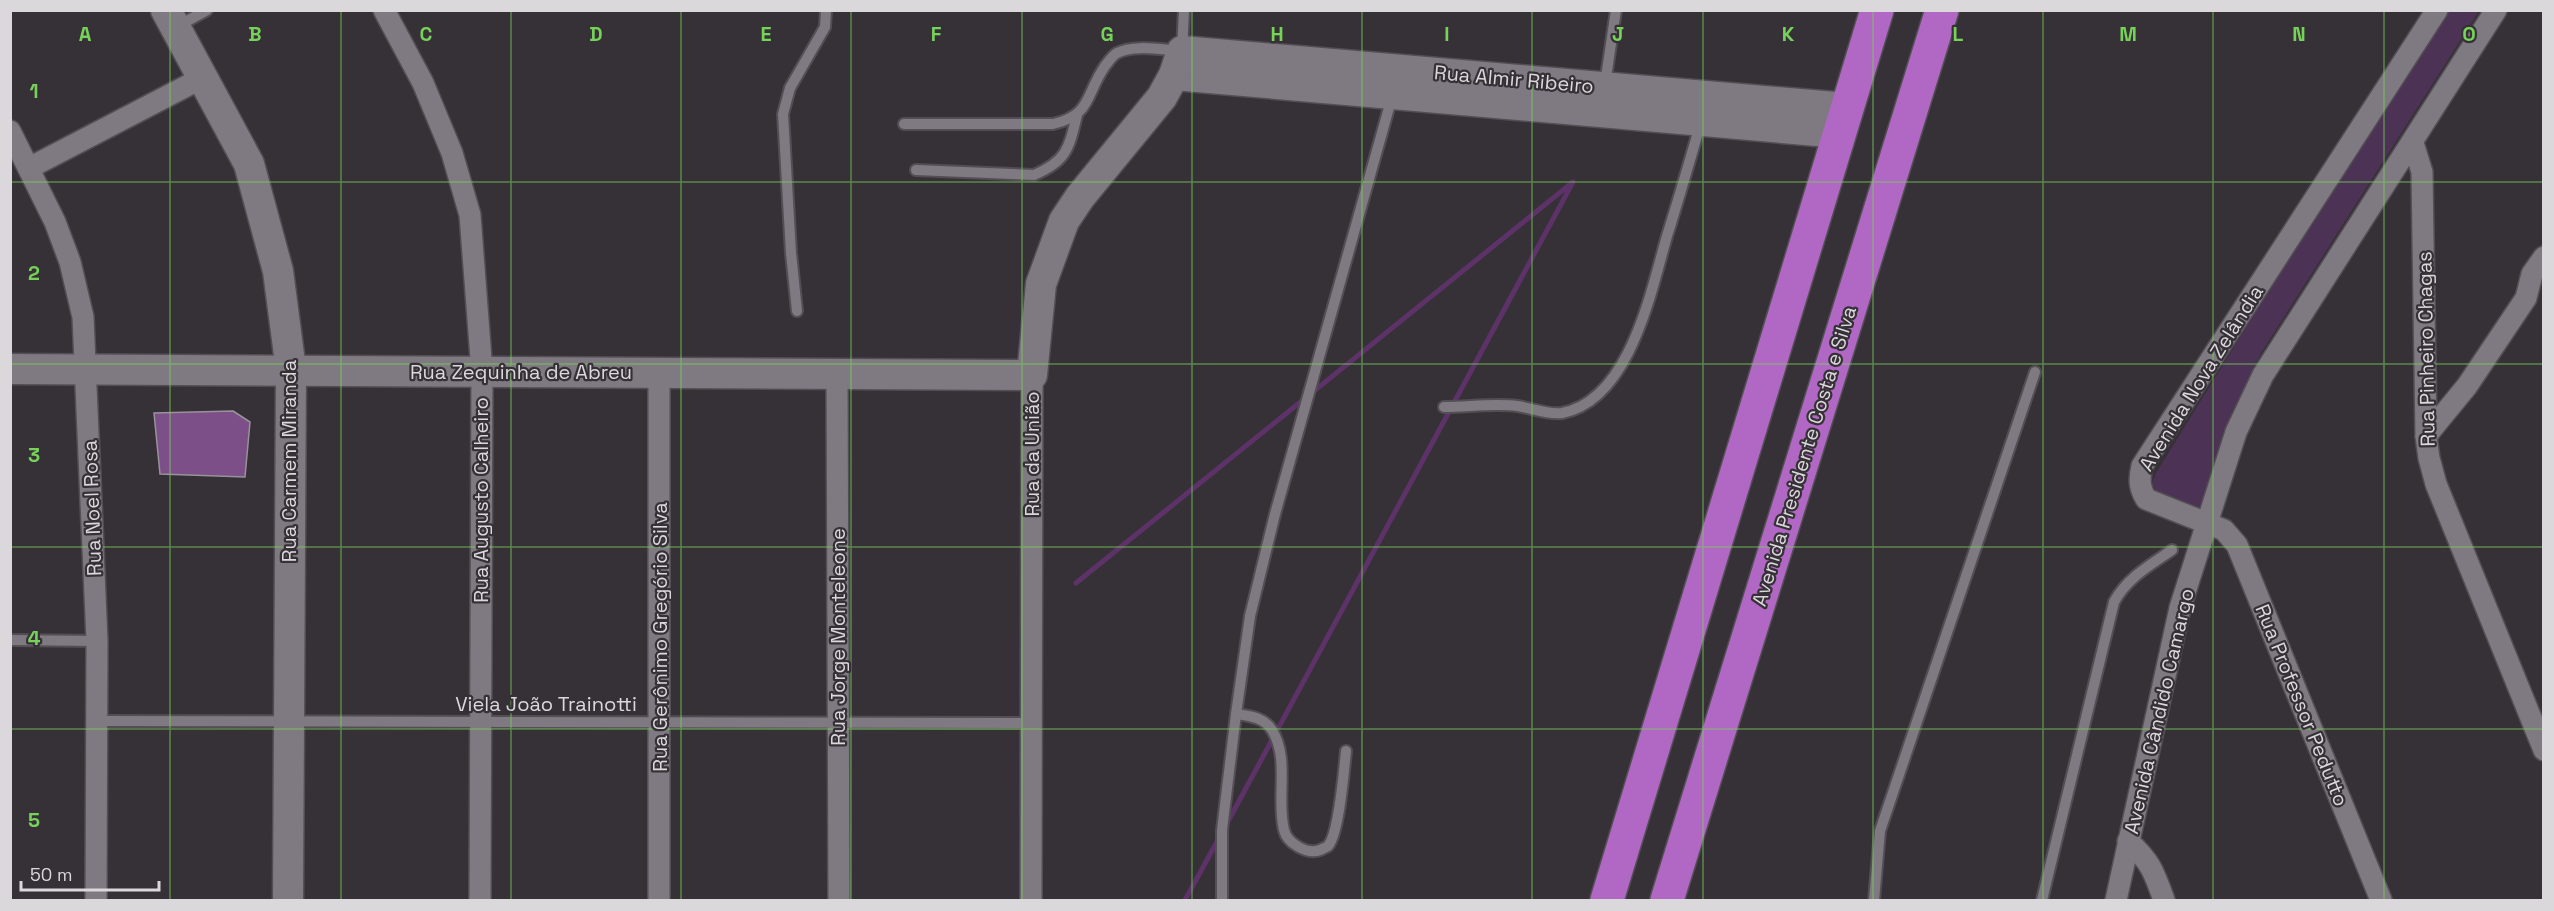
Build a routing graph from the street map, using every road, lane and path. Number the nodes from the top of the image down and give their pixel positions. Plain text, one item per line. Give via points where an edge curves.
1 (207, 10) edge
2 (384, 10) edge
3 (826, 10) edge
4 (1184, 10) edge
5 (1616, 10) edge
6 (1877, 10) edge
7 (1942, 10) edge
8 (2437, 10) edge
9 (2496, 10) edge
10 (170, 19) edge
11 (1178, 63) junction
12 (202, 78) junction
13 (1393, 94) junction
14 (1604, 100) junction
15 (1705, 108) junction
16 (1077, 115) junction
17 (1843, 120) junction
18 (904, 124) dead end
19 (10, 131) edge
20 (2413, 143) junction
21 (29, 168) junction
22 (916, 170) dead end
23 (2544, 257) edge
24 (2535, 301) edge
25 (797, 311) dead end
26 (10, 369) edge
27 (87, 369) junction
28 (291, 370) junction
29 (482, 372) junction
30 (659, 372) junction
31 (2035, 372) dead end
32 (837, 374) junction
33 (1032, 375) junction
34 (1444, 407) dead end
35 (2426, 436) junction
36 (2208, 522) junction
37 (2172, 550) dead end
38 (10, 640) edge
39 (97, 641) junction
40 (1236, 714) junction
41 (95, 721) junction
42 (289, 721) junction
43 (479, 722) junction
44 (660, 722) junction
45 (838, 722) junction
46 (1032, 723) junction
47 (2544, 750) edge
48 (1346, 751) dead end
49 (2128, 841) junction
50 (96, 900) edge
51 (288, 900) edge
52 (480, 900) edge
53 (659, 900) edge
54 (839, 900) edge
55 (1031, 900) edge
56 (1222, 900) edge
57 (1606, 900) edge
58 (1667, 900) edge
59 (1874, 900) edge
60 (2042, 900) edge
61 (2116, 900) edge
62 (2164, 900) edge
63 (2381, 900) edge

1 - 10 lane
2 - 29 street, Rua Augusto Calheiro via 427,93 452,153 471,215
3 - 25 lane via 825,27 790,88 783,114
4 - 11 lane
5 - 14 lane
6 - 17 highway
7 - 58 highway, Avenida Presidente Costa e Silva
8 - 36 street, Avenida Nova Zelândia via 2142,466 2140,489 2146,499
9 - 20 street
10 - 12 street, Rua Carmem Miranda
11 - 13 street, Rua Almir Ribeiro
11 - 14 street, Rua Almir Ribeiro
11 - 16 lane via 1129,49 1119,52 1095,80
11 - 33 street, Rua da União via 1162,97 1064,221 1041,284
12 - 21 street
12 - 28 street, Rua Carmem Miranda via 249,164 278,271
13 - 14 street, Rua Almir Ribeiro
13 - 40 lane via 1275,514 1250,616
14 - 15 street, Rua Almir Ribeiro
15 - 17 street, Rua Almir Ribeiro
15 - 34 lane via 1642,324 1612,379 1577,408 1561,413 1517,406
16 - 18 lane via 1053,124
16 - 22 lane via 1065,155 1052,168 1034,175
17 - 57 highway
19 - 21 street, Rua Noel Rosa
20 - 35 street, Rua Pinheiro Chagas via 2422,172
20 - 36 street via 2263,375 2236,432
21 - 27 street, Rua Noel Rosa via 70,262 83,317
23 - 24 street via 2532,274
24 - 35 street
26 - 27 street, Rua Zequinha de Abreu
27 - 28 street, Rua Zequinha de Abreu
27 - 39 street, Rua Noel Rosa
28 - 29 street, Rua Zequinha de Abreu
28 - 42 street, Rua Carmem Miranda
29 - 30 street, Rua Zequinha de Abreu
29 - 43 street, Rua Augusto Calheiro
30 - 32 street, Rua Zequinha de Abreu
30 - 44 street, Rua Gerônimo Gregório Silva
31 - 59 lane via 1880,831
32 - 33 street, Rua Zequinha de Abreu
32 - 45 street, Rua Jorge Monteleone
33 - 46 street, Rua da União
35 - 47 street, Rua Pinheiro Chagas via 2436,484
36 - 49 street, Avenida Cândido Camargo via 2175,628
36 - 63 street, Rua Professor Pedutto via 2224,530 2237,545
37 - 60 lane via 2136,575 2114,602
38 - 39 lane
39 - 41 street, Rua Noel Rosa
40 - 48 lane via 1266,722 1272,730 1281,766 1284,832 1290,842 1301,848 1317,851 1328,846 1335,833
40 - 56 lane via 1222,830
41 - 42 lane, Viela João Trainotti
41 - 50 street, Rua Noel Rosa
42 - 43 lane, Viela João Trainotti
42 - 51 street, Rua Carmem Miranda
43 - 44 lane, Viela João Trainotti
43 - 52 street, Rua Augusto Calheiro
44 - 45 lane, Viela João Trainotti
44 - 53 street, Rua Gerônimo Gregório Silva
45 - 46 lane, Viela João Trainotti
45 - 54 street, Rua Jorge Monteleone
46 - 55 street, Rua da União
49 - 61 street, Avenida Cândido Camargo
49 - 62 street via 2152,867

